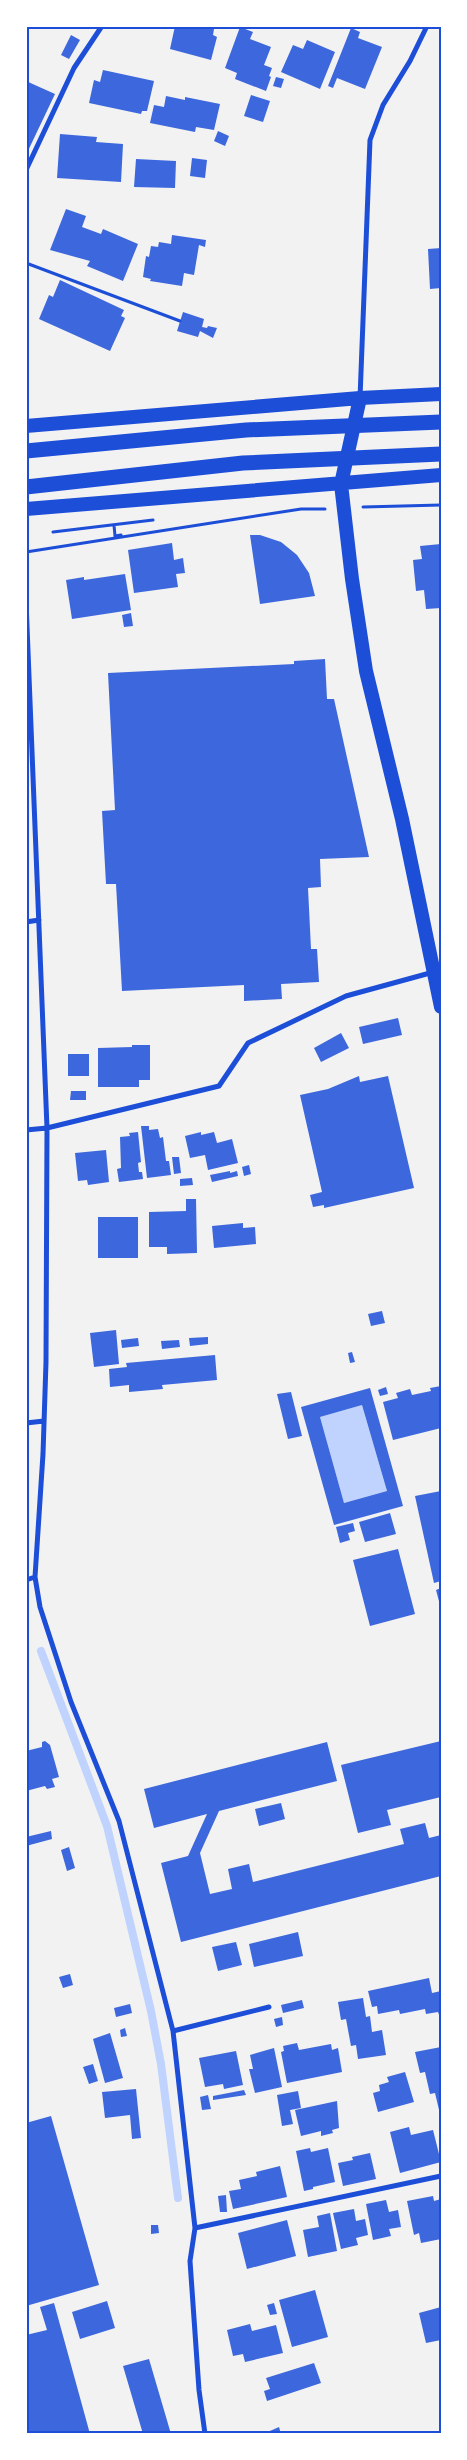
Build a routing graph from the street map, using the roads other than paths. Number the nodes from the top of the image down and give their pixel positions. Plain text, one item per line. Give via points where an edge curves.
1 (102, 26) edge
2 (427, 26) edge
3 (26, 170) edge
4 (441, 394) edge
5 (360, 398) junction
6 (441, 422) edge
7 (26, 426) edge
8 (26, 452) edge
9 (441, 454) edge
10 (441, 475) edge
11 (341, 484) junction
12 (26, 487) edge
13 (26, 509) edge
14 (26, 601) edge
15 (39, 920) junction
16 (26, 922) edge
17 (437, 971) edge
18 (441, 1007) edge
19 (47, 1128) junction
20 (26, 1130) edge
21 (44, 1421) junction
22 (26, 1422) edge
23 (35, 1577) junction
24 (26, 1580) edge
25 (269, 2007) dead end
26 (174, 2031) junction
27 (441, 2176) edge
28 (196, 2228) junction
29 (206, 2434) edge

1 - 3 street via 74,68
2 - 5 street via 383,105 370,140
4 - 5 highway
5 - 7 highway
5 - 11 highway
6 - 8 highway via 246,430
9 - 12 highway via 243,464
10 - 11 highway
11 - 13 highway
11 - 17 highway via 366,671
14 - 15 street
15 - 16 street
15 - 19 street
17 - 18 highway
17 - 19 street via 346,996 248,1043 219,1086
19 - 20 street
19 - 21 street
21 - 22 street
21 - 23 street
23 - 24 street
23 - 26 street via 40,1607 71,1702 119,1821
25 - 26 street
26 - 28 street
27 - 28 street
28 - 29 street via 190,2261 198,2390

